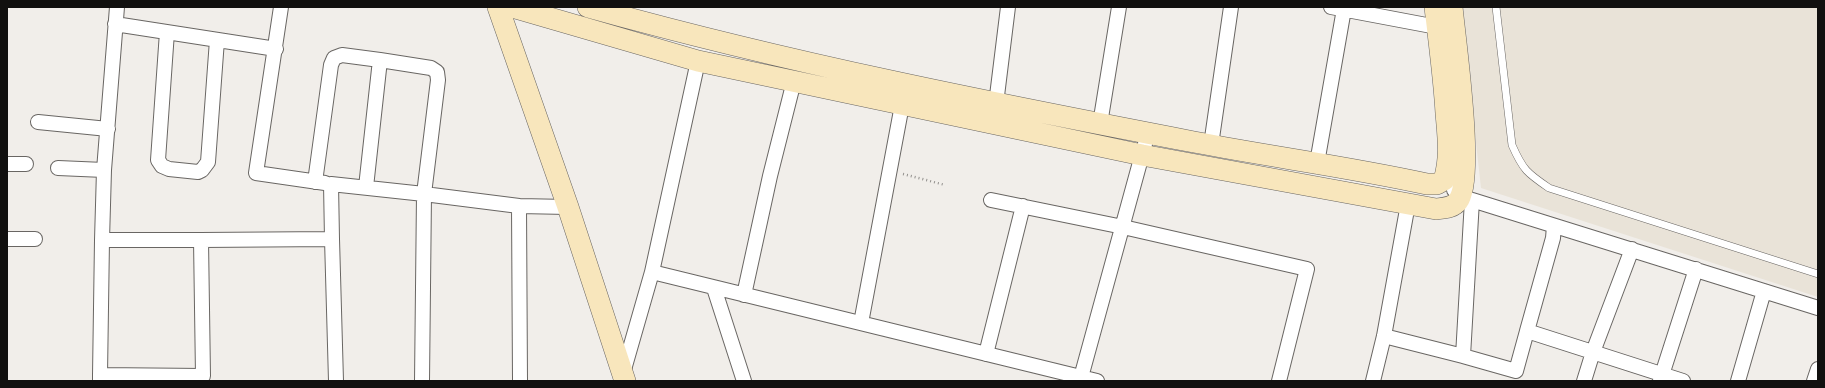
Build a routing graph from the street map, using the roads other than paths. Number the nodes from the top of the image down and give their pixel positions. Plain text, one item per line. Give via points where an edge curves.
1 (117, 7) edge
2 (281, 7) edge
3 (498, 7) edge
4 (512, 7) edge
5 (1008, 7) edge
6 (1119, 7) edge
7 (1231, 7) edge
8 (1452, 7) edge
9 (1496, 7) edge
10 (595, 8) edge
11 (1338, 8) edge
12 (1436, 17) edge
13 (115, 24) junction
14 (166, 32) junction
15 (217, 40) junction
16 (276, 49) junction
17 (380, 60) junction
18 (698, 61) junction
19 (794, 81) junction
20 (996, 103) junction
21 (902, 105) junction
22 (38, 122) dead end
23 (993, 124) junction
24 (1100, 124) junction
25 (108, 129) junction
26 (1148, 133) junction
27 (1211, 145) junction
28 (1142, 155) junction
29 (1318, 163) junction
30 (7, 164) edge
31 (26, 164) dead end
32 (58, 168) dead end
33 (104, 170) junction
34 (1444, 180) junction
35 (315, 182) junction
36 (331, 184) junction
37 (366, 188) junction
38 (424, 194) junction
39 (1466, 198) junction
40 (990, 200) dead end
41 (1408, 204) junction
42 (519, 206) junction
43 (1023, 206) junction
44 (568, 207) junction
45 (1554, 226) junction
46 (1123, 227) junction
47 (7, 239) edge
48 (35, 239) dead end
49 (332, 239) junction
50 (102, 240) junction
51 (201, 240) junction
52 (1632, 249) junction
53 (1696, 269) junction
54 (652, 272) junction
55 (1818, 274) edge
56 (714, 288) junction
57 (1764, 291) junction
58 (744, 295) junction
59 (1818, 308) edge
60 (861, 323) junction
61 (1527, 331) junction
62 (1384, 336) junction
63 (1593, 352) junction
64 (986, 354) junction
65 (1463, 356) junction
66 (1818, 369) edge
67 (1514, 376) edge
68 (100, 378) edge
69 (624, 378) edge
70 (1661, 378) edge
71 (1081, 379) edge
72 (336, 381) edge
73 (422, 381) edge
74 (520, 381) edge
75 (744, 381) edge
76 (1097, 381) edge
77 (1279, 381) edge
78 (1373, 381) edge
79 (1584, 381) edge
80 (1683, 381) edge
81 (1738, 381) edge
82 (1814, 381) edge

1 - 13 street
2 - 16 street
3 - 44 street
4 - 18 street
5 - 20 street
6 - 24 street
7 - 27 street
8 - 39 street via 1462,96
9 - 55 lane via 1512,146 1528,174 1549,188
10 - 20 street via 799,61
11 - 12 street
11 - 29 street
12 - 34 street via 1445,91 1449,155
13 - 14 street
13 - 25 street
14 - 15 street
14 - 15 street via 158,160 162,166 169,169 198,172 208,162
15 - 16 street
16 - 35 street via 256,173
17 - 35 street via 342,55 334,58
17 - 37 street
17 - 38 street via 431,68 437,72
18 - 19 street
18 - 54 street
19 - 21 street
19 - 58 street
20 - 23 street
20 - 24 street
21 - 23 street
21 - 60 street
22 - 25 street
23 - 28 street
24 - 26 street
25 - 33 street
26 - 27 street
26 - 28 street
27 - 29 street
28 - 41 street
28 - 46 street
29 - 34 street via 1427,184 1437,184
30 - 31 street
32 - 33 street
33 - 50 street
34 - 39 street
35 - 36 street
36 - 37 street
36 - 49 street
37 - 38 street
38 - 42 street
38 - 73 street
39 - 41 street via 1451,207 1436,209
39 - 45 street
39 - 65 street
40 - 43 street
41 - 62 street
42 - 44 street
42 - 74 street
43 - 46 street
43 - 64 street
44 - 69 street
45 - 52 street
45 - 61 street via 1553,238
46 - 71 street
46 - 77 street via 1307,269
47 - 48 street
49 - 51 street
49 - 72 street
50 - 51 street
50 - 68 street
51 - 68 street via 202,376
52 - 53 street
52 - 63 street
53 - 57 street
53 - 70 street
54 - 56 street
54 - 69 street
56 - 58 street
56 - 75 street
57 - 59 street
57 - 81 street
58 - 60 street
60 - 64 street
61 - 63 street
61 - 67 street
62 - 65 street
62 - 78 street
63 - 70 street
63 - 79 street
64 - 71 street
65 - 67 street
66 - 82 street
70 - 80 street
71 - 76 street

